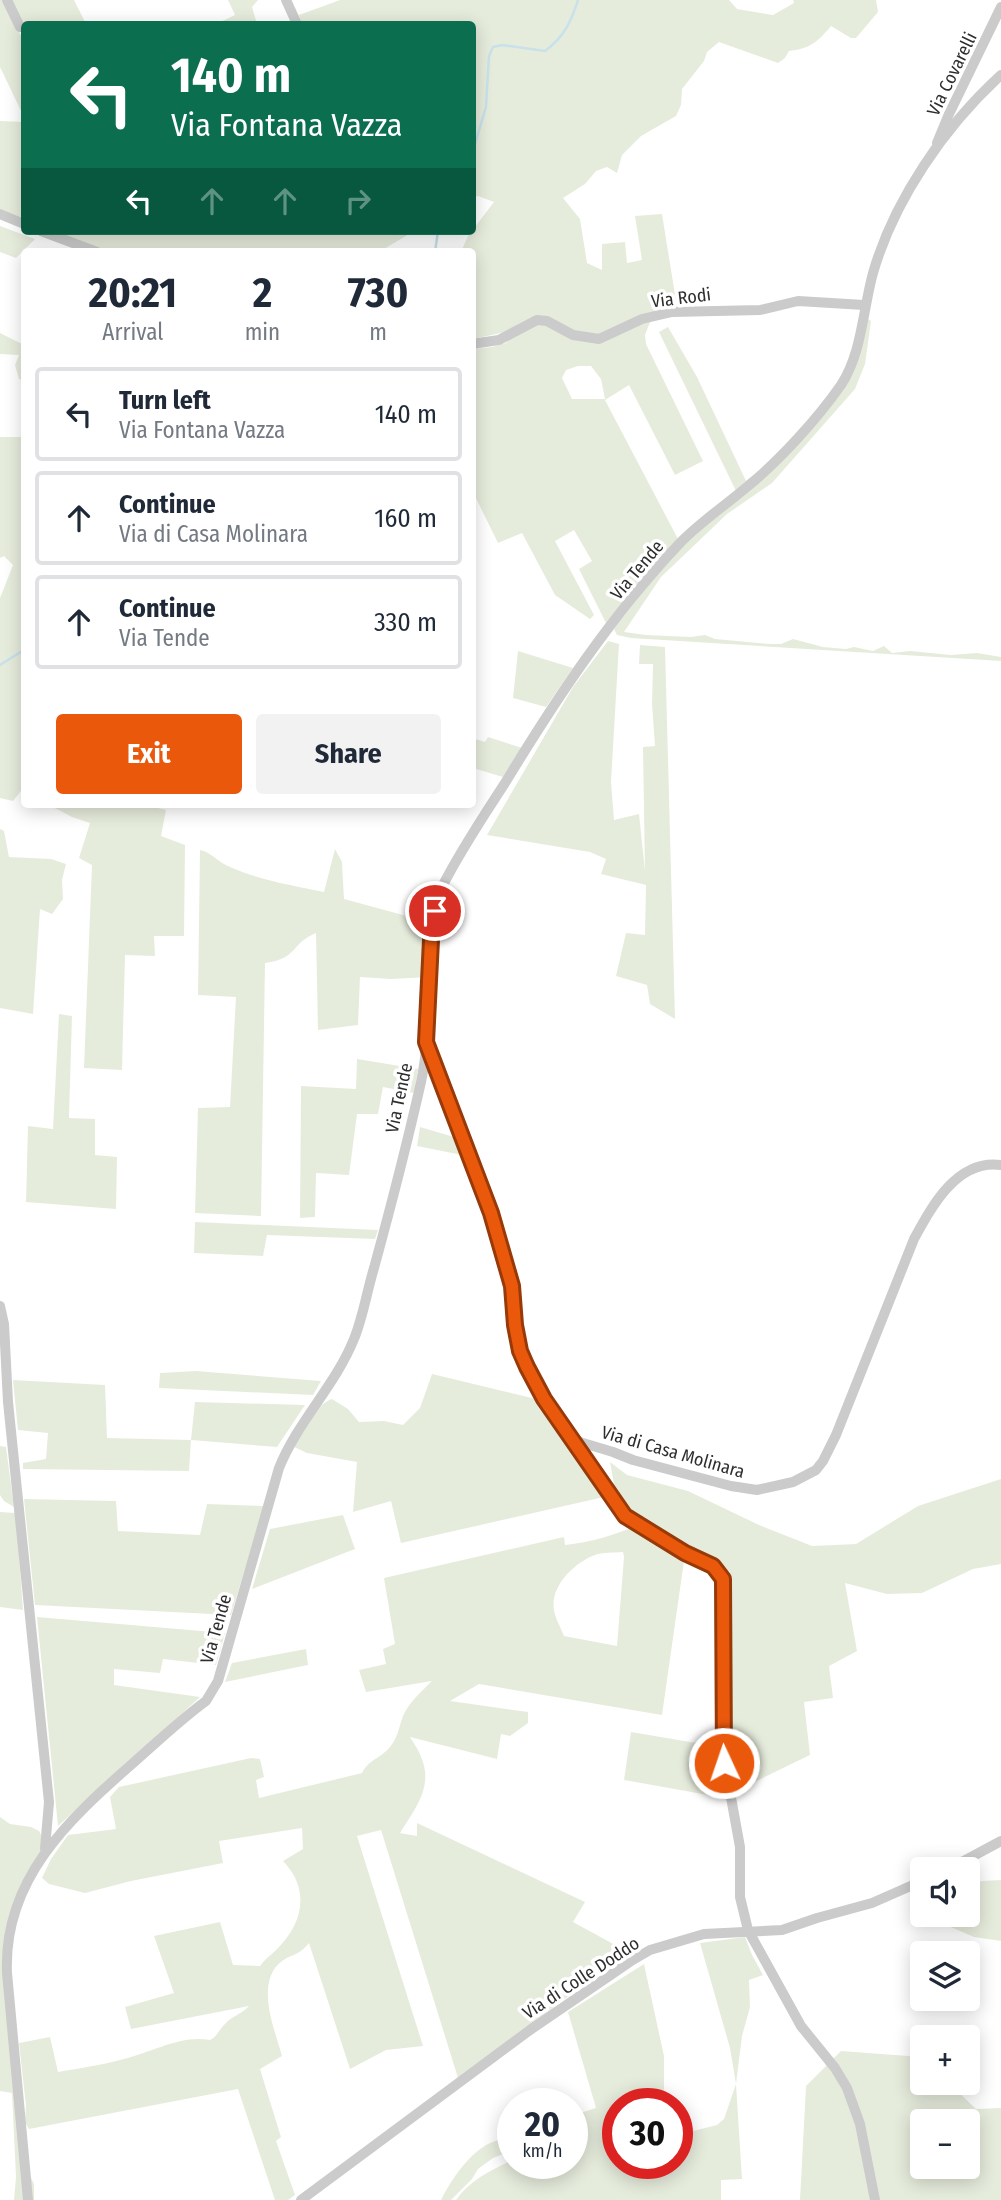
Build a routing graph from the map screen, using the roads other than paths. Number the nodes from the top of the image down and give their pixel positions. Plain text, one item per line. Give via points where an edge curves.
1 (7, 0) edge
2 (286, 0) edge
3 (1001, 7) edge
4 (296, 21) edge
5 (20, 27) dead end
6 (1001, 75) edge
7 (933, 156) junction
8 (0, 214) edge
9 (21, 223) edge
10 (52, 235) edge
11 (86, 248) edge
12 (864, 305) junction
13 (476, 343) edge
14 (426, 1042) junction
15 (1001, 1165) edge
16 (0, 1306) edge
17 (573, 1440) junction
18 (1001, 1841) edge
19 (45, 1853) junction
20 (971, 1857) edge
21 (910, 1886) edge
22 (748, 1930) junction
23 (28, 2200) edge
24 (301, 2200) edge
25 (875, 2200) edge

1 - 5 street
2 - 4 street
3 - 7 street, Via Covarelli
6 - 7 street, Via Tende via 966,111
7 - 12 street, Via Tende via 893,217
8 - 9 street
10 - 11 street
12 - 13 street, Via Rodi via 799,301 760,310 672,312 642,319 599,340 537,320 499,340
12 - 14 street, Via Tende via 853,361 835,393 772,465 696,527 649,576 561,693 449,873 432,924
14 - 17 street, Via di Casa Molinara via 491,1213 512,1286 520,1351 539,1390
14 - 19 street, Via Tende via 415,1105 354,1338 279,1468 218,1681 205,1701 81,1810
15 - 17 street, Via di Casa Molinara via 981,1164 966,1172 925,1219 832,1443 823,1461 807,1476 776,1487 747,1490
16 - 19 street via 49,1802
17 - 22 street via 625,1516 713,1566 723,1579 722,1748 740,1847 740,1897
18 - 20 street
19 - 23 street, Via Tende via 16,1912 6,1954
21 - 22 street, Via di Colle Doddo via 872,1903 782,1930
22 - 24 street, Via di Colle Doddo via 704,1934 650,1950 631,1961
22 - 25 street via 801,2026 847,2088 860,2124

